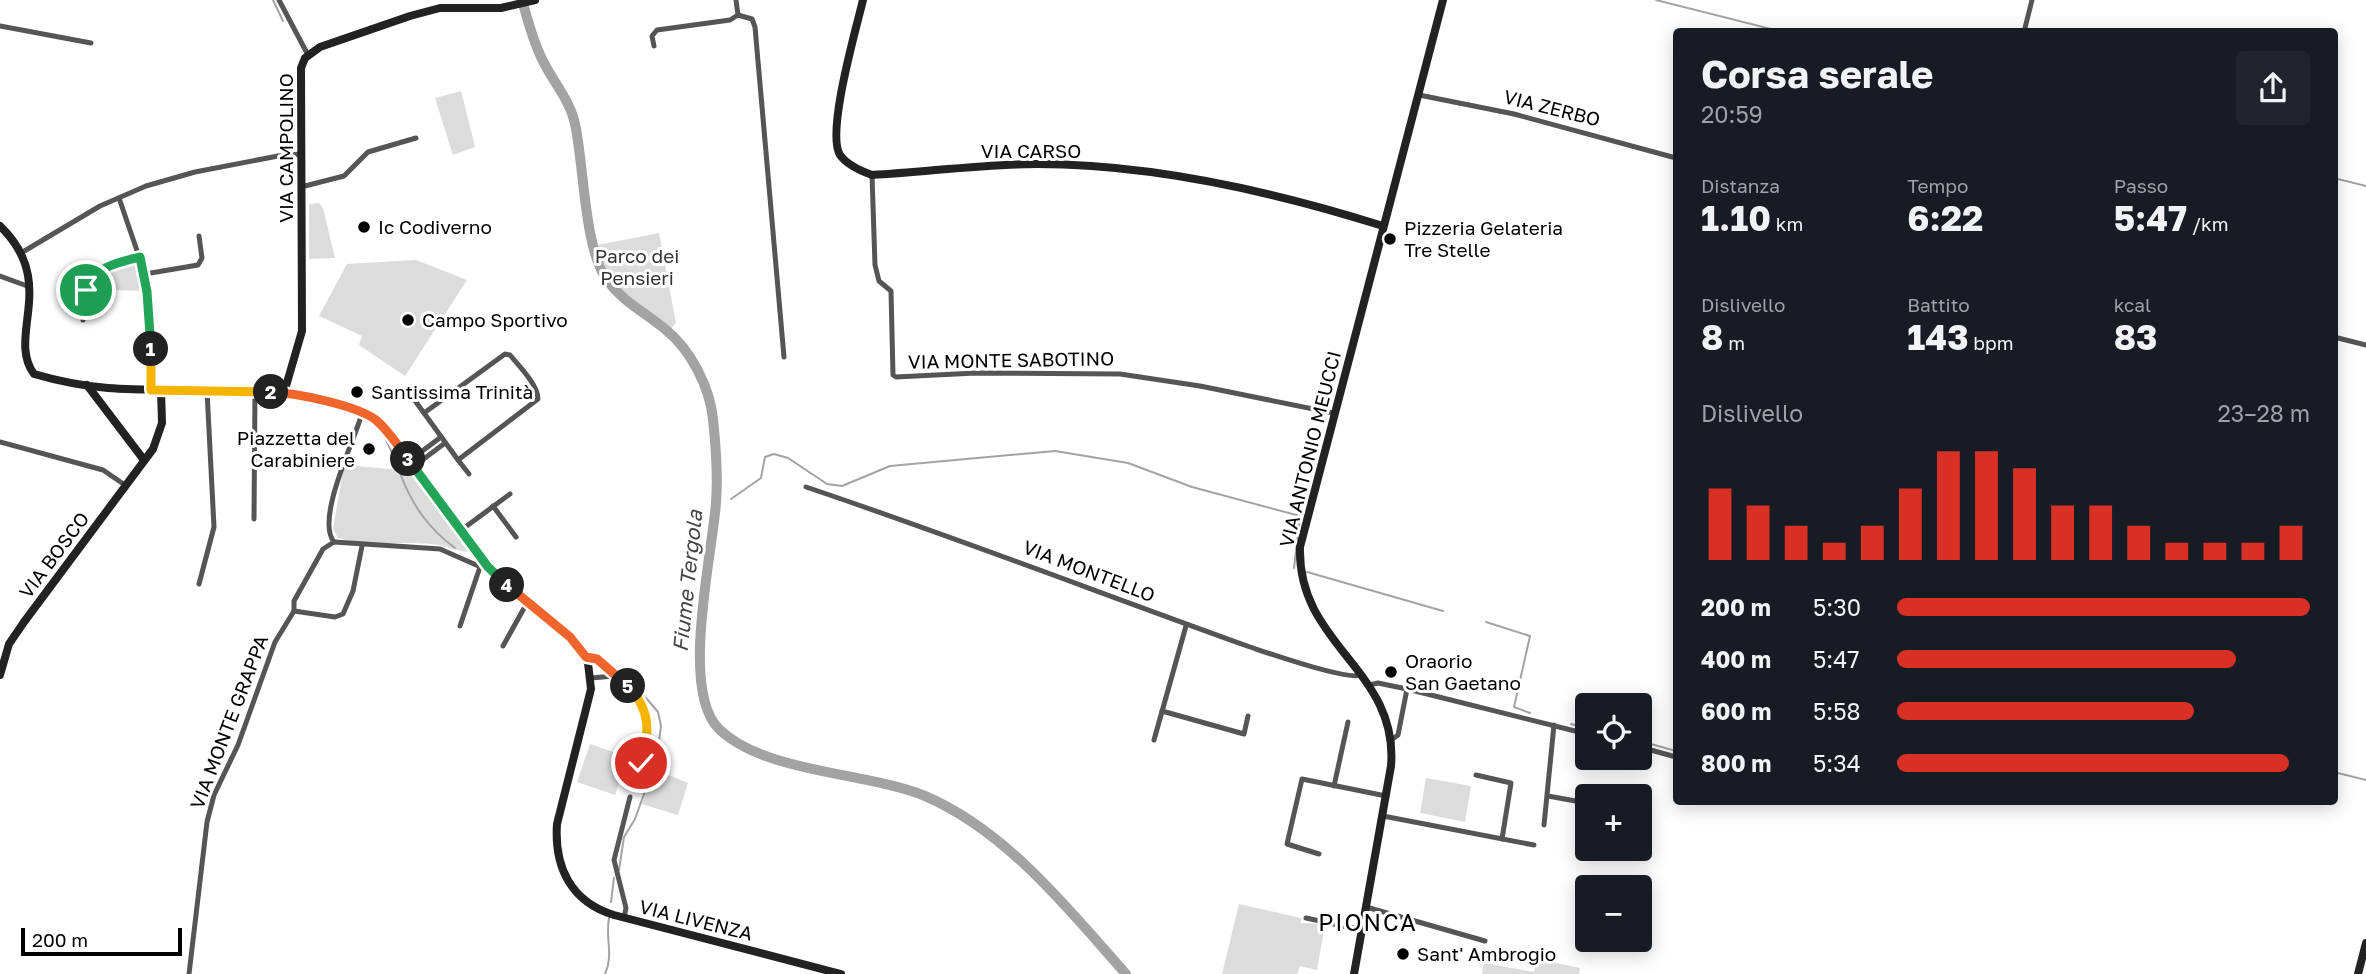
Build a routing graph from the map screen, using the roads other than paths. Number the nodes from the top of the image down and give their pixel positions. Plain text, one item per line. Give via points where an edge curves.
1 (279, 0) edge
2 (736, 0) edge
3 (863, 0) edge
4 (1443, 0) edge
5 (2032, 0) edge
6 (532, 1) edge
7 (738, 15) junction
8 (0, 26) edge
9 (2025, 28) edge
10 (91, 43) dead end
11 (654, 46) dead end
12 (308, 55) junction
13 (1419, 95) junction
14 (416, 138) dead end
15 (301, 154) junction
16 (1673, 157) edge
17 (872, 175) junction
18 (301, 187) junction
19 (119, 198) junction
20 (0, 226) edge
21 (1382, 226) junction
22 (199, 236) dead end
23 (21, 253) junction
24 (140, 257) junction
25 (145, 274) junction
26 (0, 276) edge
27 (30, 287) junction
28 (83, 320) dead end
29 (2338, 338) edge
30 (2366, 345) edge
31 (784, 358) dead end
32 (86, 385) junction
33 (107, 388) junction
34 (151, 390) junction
35 (161, 390) junction
36 (207, 391) junction
37 (255, 392) junction
38 (284, 393) junction
39 (413, 398) dead end
40 (103, 404) junction
41 (362, 413) junction
42 (424, 413) junction
43 (1333, 413) junction
44 (443, 440) junction
45 (0, 442) edge
46 (144, 460) junction
47 (458, 460) junction
48 (411, 464) junction
49 (469, 474) dead end
50 (125, 485) junction
51 (806, 487) dead end
52 (510, 494) dead end
53 (494, 506) junction
54 (254, 519) dead end
55 (460, 531) junction
56 (516, 537) dead end
57 (334, 542) junction
58 (362, 546) junction
59 (484, 567) junction
60 (199, 584) dead end
61 (528, 601) junction
62 (294, 611) junction
63 (460, 625) dead end
64 (1186, 626) junction
65 (503, 646) dead end
66 (586, 657) junction
67 (0, 674) edge
68 (1361, 675) junction
69 (617, 676) junction
70 (591, 678) junction
71 (1369, 685) junction
72 (1407, 689) junction
73 (1162, 711) junction
74 (1248, 716) dead end
75 (1348, 722) dead end
76 (1554, 725) junction
77 (1575, 731) edge
78 (1154, 740) dead end
79 (1391, 740) junction
80 (1652, 750) edge
81 (1673, 756) edge
82 (639, 766) dead end
83 (1476, 775) dead end
84 (1334, 786) junction
85 (1386, 796) junction
86 (1548, 796) junction
87 (630, 797) dead end
88 (1575, 801) edge
89 (1383, 816) junction
90 (1544, 825) dead end
91 (1502, 839) junction
92 (1534, 845) dead end
93 (1319, 854) dead end
94 (1367, 907) junction
95 (624, 918) junction
96 (1306, 918) dead end
97 (1362, 930) junction
98 (1485, 941) dead end
99 (2366, 943) edge
100 (189, 974) edge
101 (841, 974) edge
102 (1354, 974) edge
103 (2358, 974) edge

1 - 12 street
2 - 7 street
3 - 17 street via 835,143 840,156
4 - 13 street, VIA ANTONIO MEUCCI
5 - 9 street
6 - 12 street, VIA CAMPOLINO via 489,9 440,8
7 - 11 street via 657,30 652,36
7 - 31 street via 752,19 755,27
8 - 10 street
12 - 15 street, VIA CAMPOLINO via 302,68
13 - 16 street, VIA ZERBO via 1514,114
13 - 21 street, VIA ANTONIO MEUCCI
14 - 18 street via 368,152 347,175
15 - 18 street, VIA CAMPOLINO
15 - 19 street via 195,172
17 - 21 street, VIA CARSO via 1035,164 1132,171 1258,191
17 - 43 street, VIA MONTE SABOTINO via 875,265 879,281 891,291 896,377 1120,374
18 - 38 street, VIA CAMPOLINO via 302,331
19 - 23 street
19 - 24 street
20 - 23 street
21 - 43 street, VIA ANTONIO MEUCCI
22 - 25 street via 202,258 198,265
23 - 27 street
24 - 25 street
24 - 28 street via 101,269 88,281
25 - 34 street
26 - 27 street
27 - 32 street via 25,356 34,374
29 - 30 street
32 - 33 street
32 - 40 street
33 - 34 street
33 - 40 street
34 - 35 street
35 - 36 street
35 - 46 street, VIA BOSCO via 162,423
36 - 37 street
36 - 60 street via 214,527
37 - 38 street
37 - 54 street
38 - 41 street
39 - 42 street
40 - 46 street
41 - 48 street via 384,427
41 - 57 street via 340,470 329,529
42 - 44 street
42 - 47 street via 505,354 538,392 536,401
43 - 68 street, VIA ANTONIO MEUCCI via 1301,538 1300,566 1314,614
44 - 47 street
44 - 48 street
45 - 50 street via 103,471
46 - 50 street, VIA BOSCO
47 - 49 street
48 - 55 street
50 - 67 street, VIA BOSCO via 9,644
51 - 64 street, VIA MONTELLO via 1067,578
52 - 53 street
53 - 55 street
53 - 56 street
55 - 59 street
57 - 58 street
57 - 62 street, VIA MONTE GRAPPA via 323,549 307,574
58 - 59 street via 440,549
58 - 62 street via 343,614
59 - 61 street
59 - 63 street
61 - 65 street
61 - 66 street
62 - 100 street, VIA MONTE GRAPPA via 275,642 214,795
64 - 68 street, VIA MONTELLO via 1307,665 1350,677
64 - 73 street
66 - 69 street via 597,659
66 - 70 street
68 - 71 street, VIA ANTONIO MEUCCI
69 - 70 street
69 - 82 street via 635,692 646,713 648,737
70 - 95 street via 555,845 561,870 580,896 603,912
71 - 72 street
71 - 79 street, VIA ANTONIO MEUCCI
72 - 76 street
72 - 79 street via 1398,735
73 - 74 street via 1244,734
73 - 78 street
75 - 84 street
76 - 77 street
76 - 86 street
79 - 85 street, VIA ANTONIO MEUCCI
80 - 81 street
83 - 91 street via 1511,783
84 - 85 street
84 - 93 street via 1302,779 1287,844
85 - 89 street, VIA ANTONIO MEUCCI
86 - 88 street
86 - 90 street
87 - 95 street, VIA LIVENZA via 614,860 626,908
89 - 91 street
89 - 94 street, VIA ANTONIO MEUCCI
91 - 92 street
94 - 97 street, VIA ANTONIO MEUCCI
94 - 98 street
95 - 101 street, VIA LIVENZA
96 - 97 street
97 - 102 street, VIA ANTONIO MEUCCI
99 - 103 street

